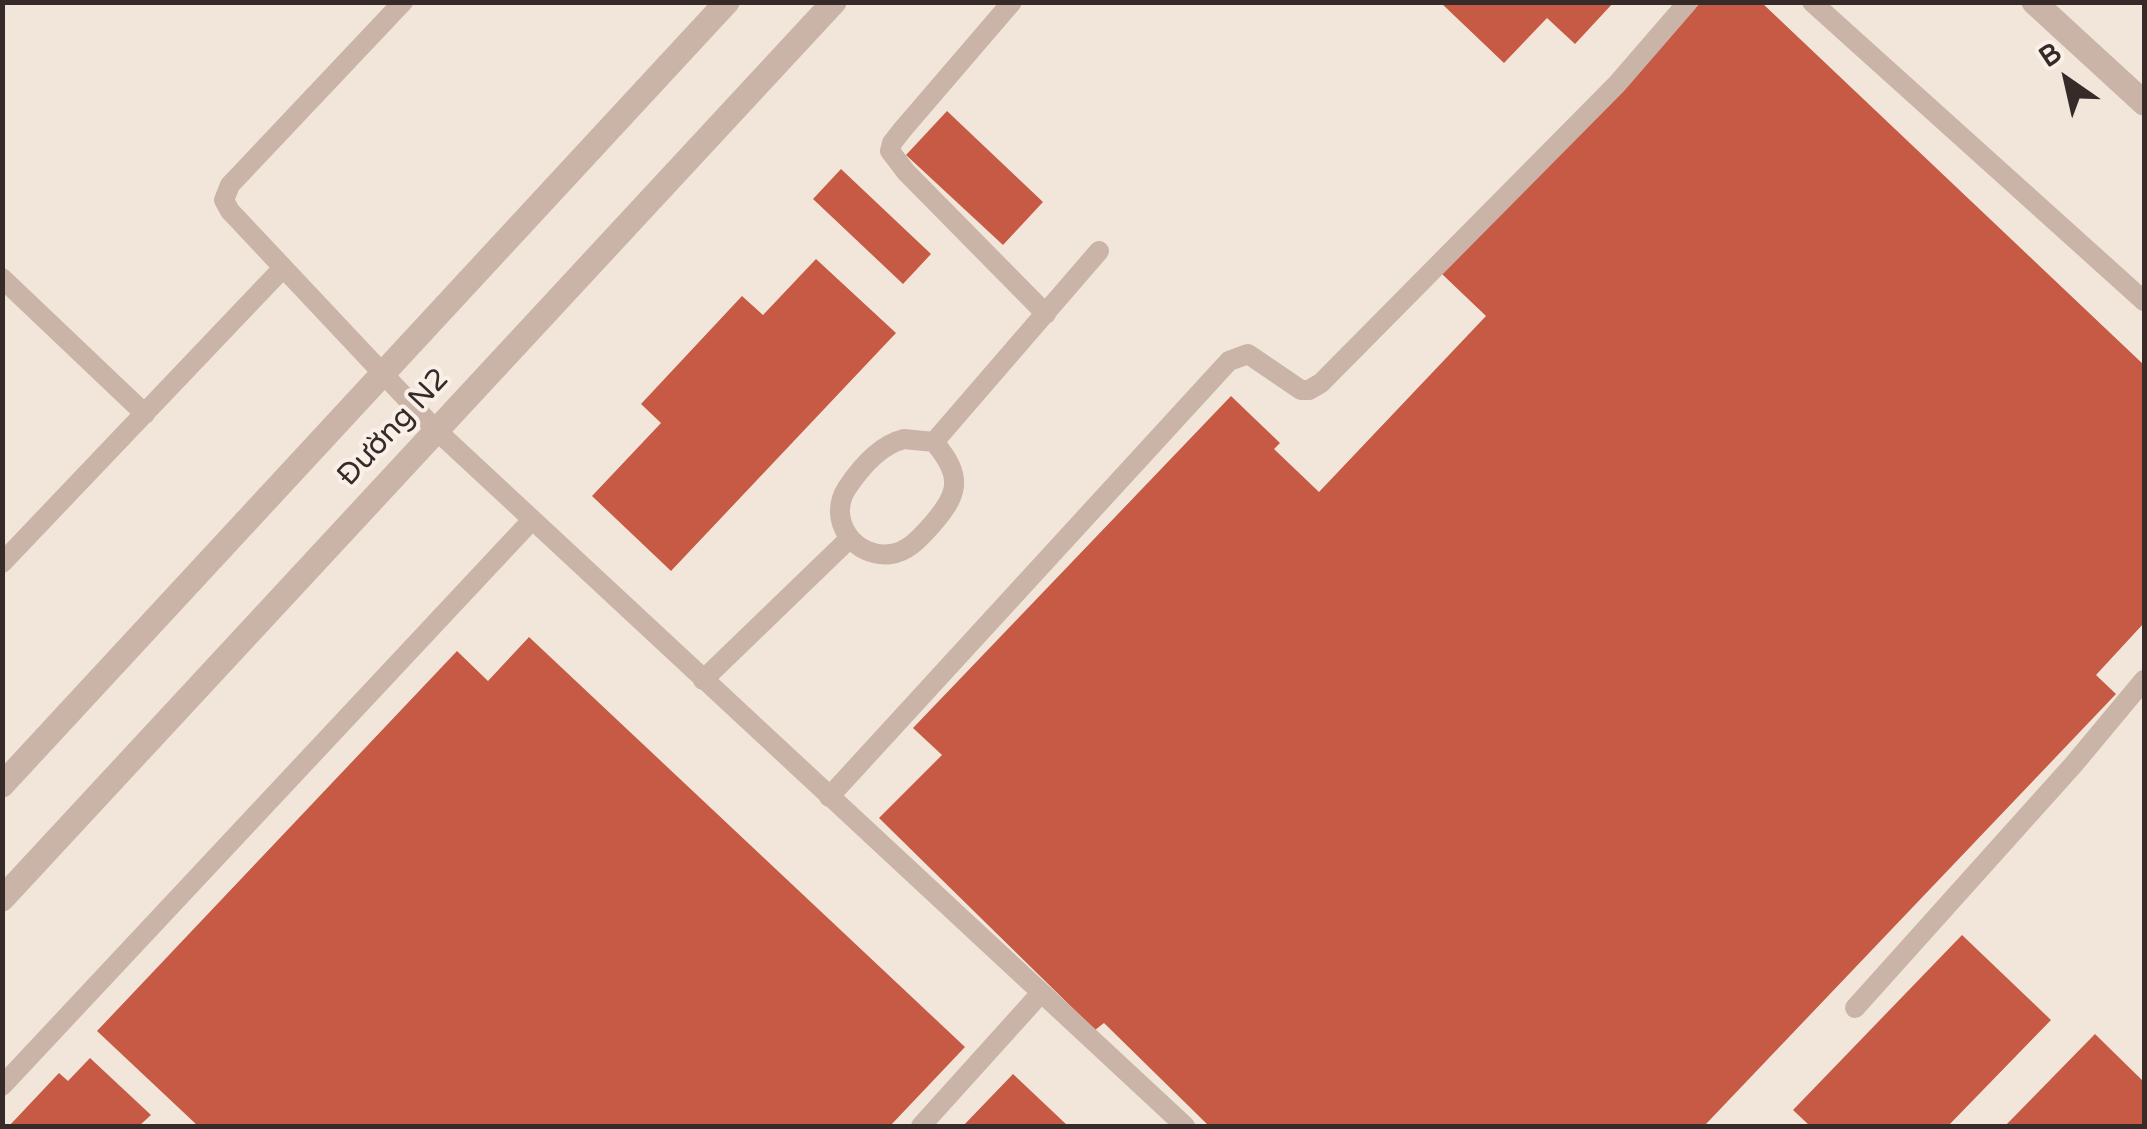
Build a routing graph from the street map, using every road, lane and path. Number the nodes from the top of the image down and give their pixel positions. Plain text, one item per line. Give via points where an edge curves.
1 (403, 2) edge
2 (727, 2) edge
3 (834, 2) edge
4 (1012, 2) edge
5 (1688, 2) edge
6 (1812, 2) edge
7 (2034, 2) edge
8 (2144, 103) edge
9 (1099, 252) dead end
10 (282, 270) junction
11 (2, 278) edge
12 (2144, 300) edge
13 (1046, 314) junction
14 (382, 375) junction
15 (144, 414) junction
16 (436, 430) junction
17 (934, 442) junction
18 (532, 520) junction
19 (849, 540) junction
20 (2, 564) edge
21 (702, 680) junction
22 (2144, 680) edge
23 (2, 784) edge
24 (829, 796) junction
25 (2, 898) edge
26 (1041, 993) junction
27 (1855, 1008) dead end
28 (2, 1086) edge
29 (922, 1126) edge
30 (1185, 1126) edge

1 - 10 lane via 230,185 224,200 230,211
2 - 14 street, Đường N2
3 - 16 street, Đường N2
4 - 13 lane via 890,151
5 - 24 lane via 1617,84 1321,383 1300,390 1248,354 1229,360
6 - 12 lane
7 - 8 street
9 - 13 lane
10 - 14 lane
10 - 15 lane
11 - 15 lane
13 - 17 lane
14 - 16 lane
14 - 23 street, Đường N2
15 - 20 lane
16 - 18 lane
16 - 25 street, Đường N2
17 - 19 lane via 888,443 866,465 838,510
17 - 19 lane via 954,476 947,508 917,542 894,554 871,554
18 - 21 lane
18 - 28 lane
19 - 21 lane
21 - 24 lane
22 - 27 lane
24 - 26 lane
26 - 29 lane
26 - 30 lane

